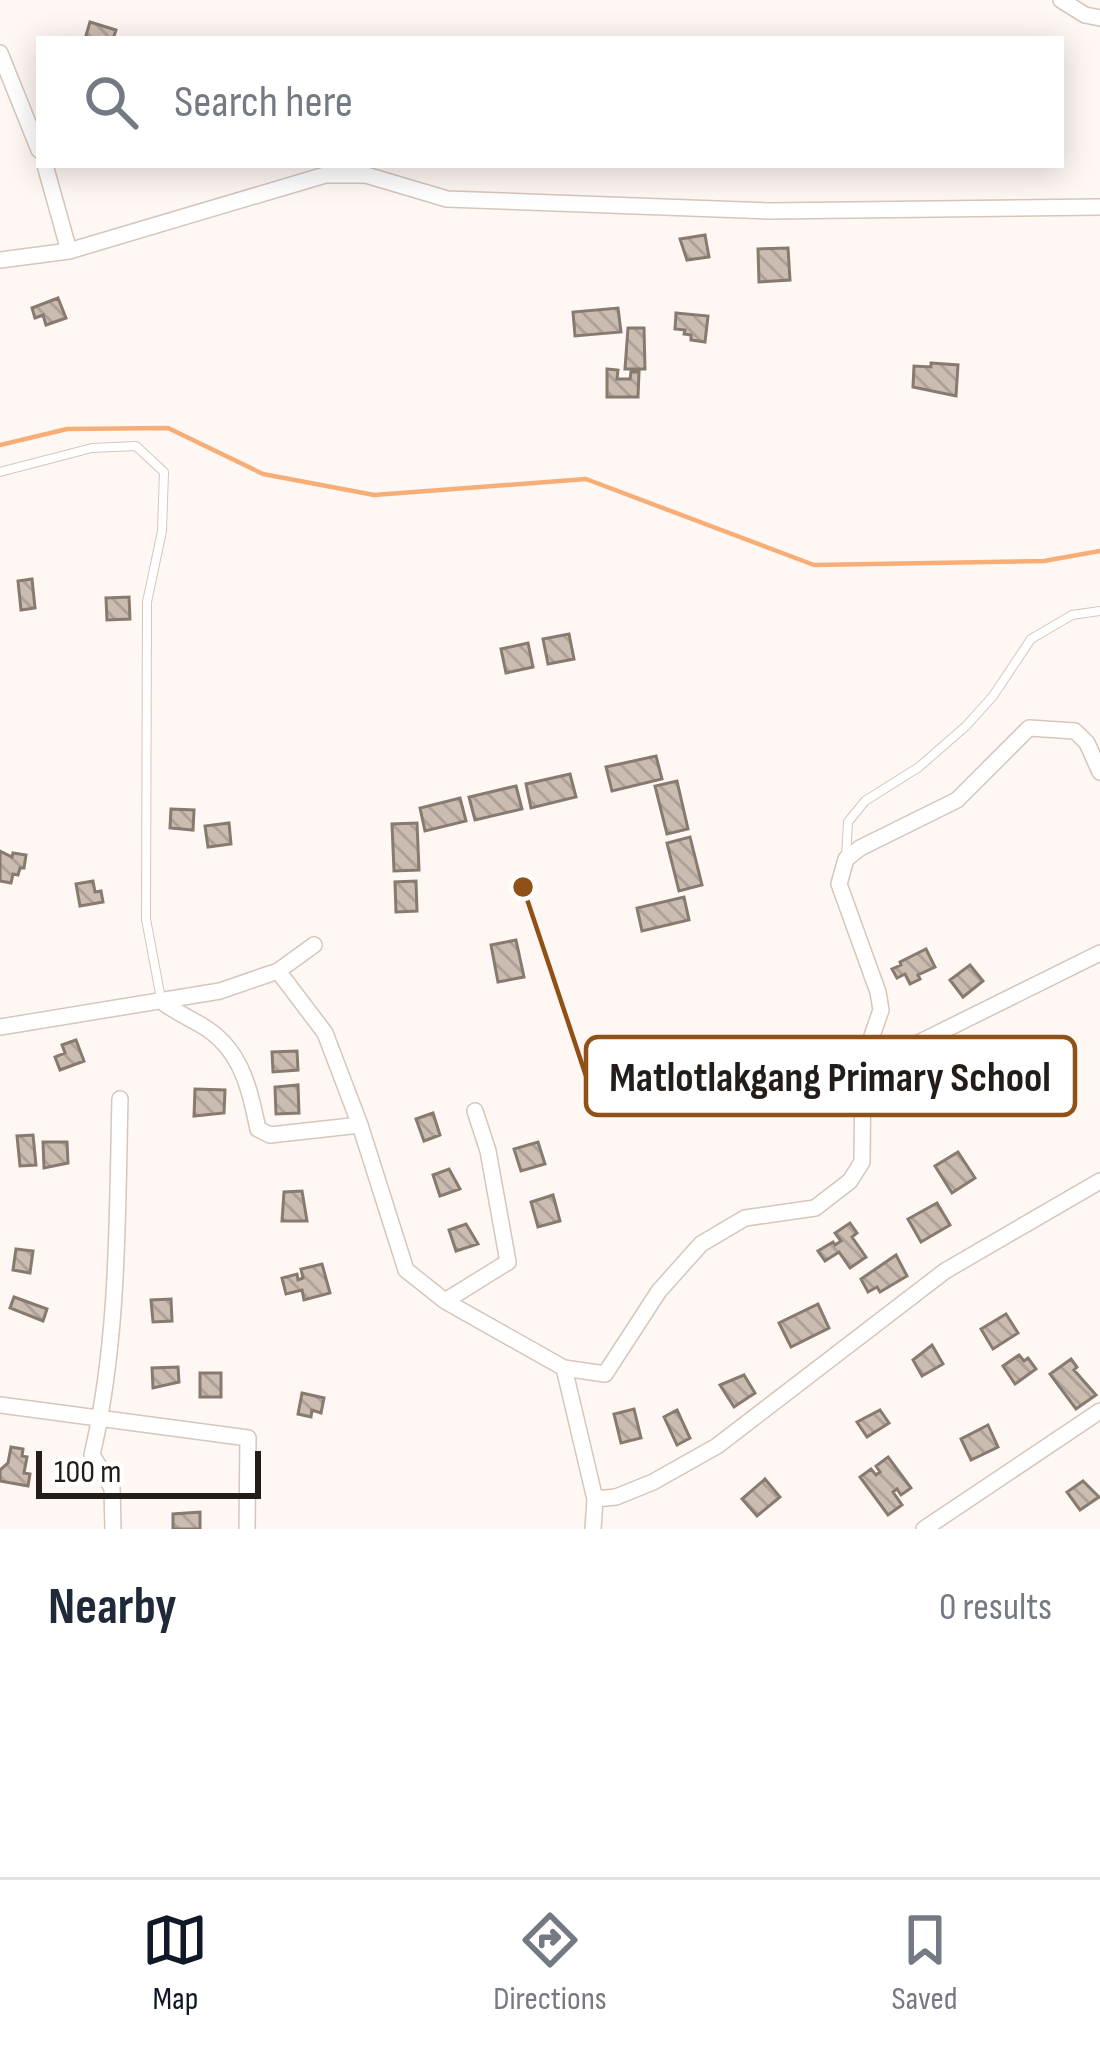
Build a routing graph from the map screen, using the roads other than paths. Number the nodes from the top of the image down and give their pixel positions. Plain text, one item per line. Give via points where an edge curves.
1 (1061, 0) edge
2 (1100, 18) edge
3 (0, 53) edge
4 (36, 143) edge
5 (46, 168) edge
6 (1100, 207) edge
7 (69, 251) junction
8 (0, 260) edge
9 (0, 472) edge
10 (1100, 611) edge
11 (1100, 772) edge
12 (846, 860) junction
13 (314, 945) dead end
14 (1100, 953) edge
15 (278, 971) junction
16 (161, 1000) junction
17 (0, 1028) edge
18 (863, 1062) junction
19 (119, 1099) dead end
20 (475, 1111) dead end
21 (360, 1125) junction
22 (1100, 1181) edge
23 (445, 1301) junction
24 (564, 1368) junction
25 (0, 1405) edge
26 (1100, 1412) edge
27 (101, 1417) junction
28 (596, 1499) junction
29 (113, 1529) edge
30 (247, 1529) edge
31 (593, 1529) edge
32 (924, 1529) edge

1 - 2 street
3 - 4 street
5 - 7 street
6 - 7 street via 770,211 447,199 366,175 326,176
7 - 8 street
9 - 16 lane via 92,448 136,446 164,472 162,531 146,602 146,919
10 - 12 lane via 1072,615 1030,639 966,726 865,801 848,822
11 - 12 street via 1075,731 1029,728 957,800
12 - 18 street via 839,884 881,1010
13 - 15 street
14 - 18 street via 900,1052
15 - 16 street
15 - 21 street via 325,1033
16 - 17 street
16 - 21 street via 236,1053 258,1129 270,1135
18 - 24 street via 862,1162 850,1181 815,1208 745,1218 701,1244 658,1291 605,1374
19 - 27 street
20 - 23 street via 508,1262
21 - 23 street via 406,1270
22 - 28 street via 945,1271 717,1447 653,1483
23 - 24 street
24 - 28 street
25 - 27 street
26 - 32 street
27 - 29 street via 92,1455 112,1488
27 - 30 street via 248,1438
28 - 31 street

